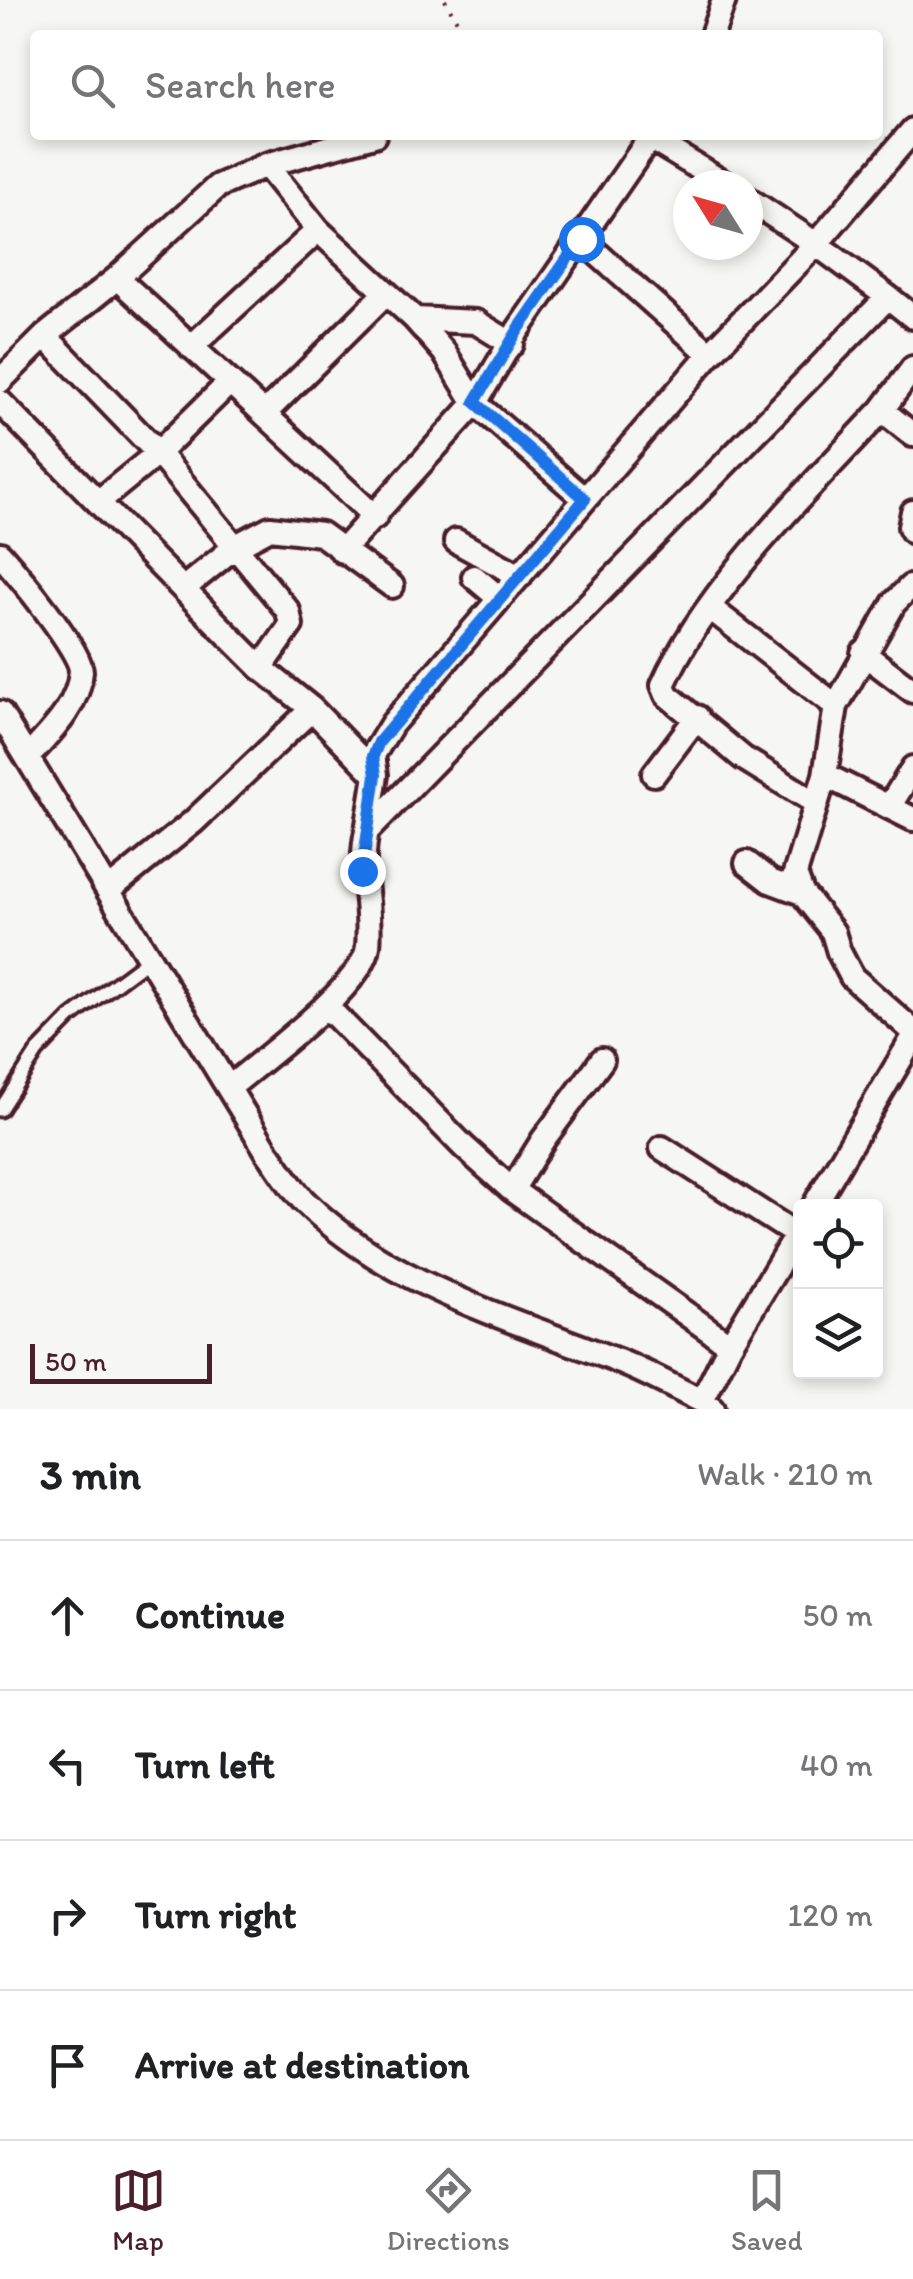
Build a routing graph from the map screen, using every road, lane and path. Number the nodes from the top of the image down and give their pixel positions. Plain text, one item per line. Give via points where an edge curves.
1 (446, 0) edge
2 (724, 0) edge
3 (462, 30) edge
4 (714, 30) edge
5 (913, 130) edge
6 (356, 140) edge
7 (646, 140) edge
8 (655, 140) edge
9 (266, 165) junction
10 (703, 170) edge
11 (763, 209) edge
12 (318, 230) junction
13 (581, 239) junction
14 (816, 244) junction
15 (117, 278) junction
16 (385, 294) junction
17 (888, 296) junction
18 (913, 317) edge
19 (414, 319) junction
20 (45, 336) junction
21 (512, 344) junction
22 (191, 347) junction
23 (710, 354) junction
24 (913, 368) edge
25 (0, 381) edge
26 (230, 382) junction
27 (0, 402) edge
28 (475, 402) junction
29 (882, 410) junction
30 (265, 413) junction
31 (913, 436) edge
32 (158, 452) junction
33 (585, 499) junction
34 (98, 502) junction
35 (913, 512) edge
36 (376, 517) junction
37 (913, 532) edge
38 (456, 541) dead end
39 (236, 546) junction
40 (342, 551) junction
41 (0, 554) edge
42 (520, 576) junction
43 (474, 578) dead end
44 (392, 586) dead end
45 (912, 586) edge
46 (183, 589) junction
47 (499, 598) junction
48 (709, 607) junction
49 (863, 653) junction
50 (261, 668) junction
51 (913, 690) edge
52 (836, 706) junction
53 (312, 709) junction
54 (0, 713) edge
55 (697, 717) junction
56 (28, 757) junction
57 (913, 768) edge
58 (654, 774) dead end
59 (376, 775) junction
60 (824, 775) junction
61 (816, 803) junction
62 (890, 807) junction
63 (913, 819) edge
64 (367, 831) junction
65 (747, 863) dead end
66 (108, 890) junction
67 (802, 893) junction
68 (150, 958) junction
69 (326, 1006) junction
70 (913, 1034) edge
71 (602, 1060) dead end
72 (230, 1087) junction
73 (0, 1110) edge
74 (662, 1148) dead end
75 (512, 1190) junction
76 (818, 1199) edge
77 (793, 1228) edge
78 (793, 1242) edge
79 (730, 1345) junction
80 (707, 1405) edge

1 - 3 path
2 - 4 street
5 - 14 street
6 - 9 street
7 - 13 street
8 - 10 street
9 - 12 street
9 - 15 street via 218,186
11 - 14 street
12 - 16 street
12 - 22 street
13 - 21 street
13 - 23 street
14 - 17 street
14 - 23 street
15 - 20 street
15 - 22 street
16 - 19 street
16 - 30 street
17 - 18 street
17 - 64 street
19 - 21 street via 476,322
19 - 28 street
20 - 25 street
20 - 32 street
21 - 28 street
22 - 26 street
23 - 33 street
24 - 29 street
26 - 30 street
26 - 32 street
27 - 34 street
28 - 33 street
28 - 36 street
29 - 31 street
29 - 48 street
30 - 36 street
32 - 34 street
32 - 39 street
33 - 42 street
34 - 46 street
35 - 37 street
36 - 40 street
38 - 42 street
39 - 40 street via 270,528 320,534
39 - 46 street
39 - 50 street via 288,611 291,625
40 - 44 street
41 - 56 street via 81,670 70,708
42 - 47 street
43 - 47 street
45 - 49 street
46 - 50 street
47 - 59 street via 379,742
48 - 52 street
48 - 55 street via 663,684 667,695
49 - 51 street
49 - 52 street
50 - 53 street
52 - 60 street
53 - 59 street
53 - 66 street
54 - 56 street
55 - 58 street
55 - 61 street via 743,758
56 - 66 street
57 - 62 street
59 - 64 street
60 - 61 street
60 - 62 street
61 - 67 street via 795,874
62 - 63 street
64 - 69 street via 362,871 368,948
65 - 67 street via 770,882
66 - 68 street
67 - 70 street via 833,932 852,976
68 - 72 street
68 - 73 lane via 60,1028
69 - 72 street
69 - 75 street
70 - 76 street
71 - 75 street
72 - 80 street via 303,1200 346,1236 416,1279 622,1362
74 - 77 street
75 - 79 street
78 - 79 street
79 - 80 street

